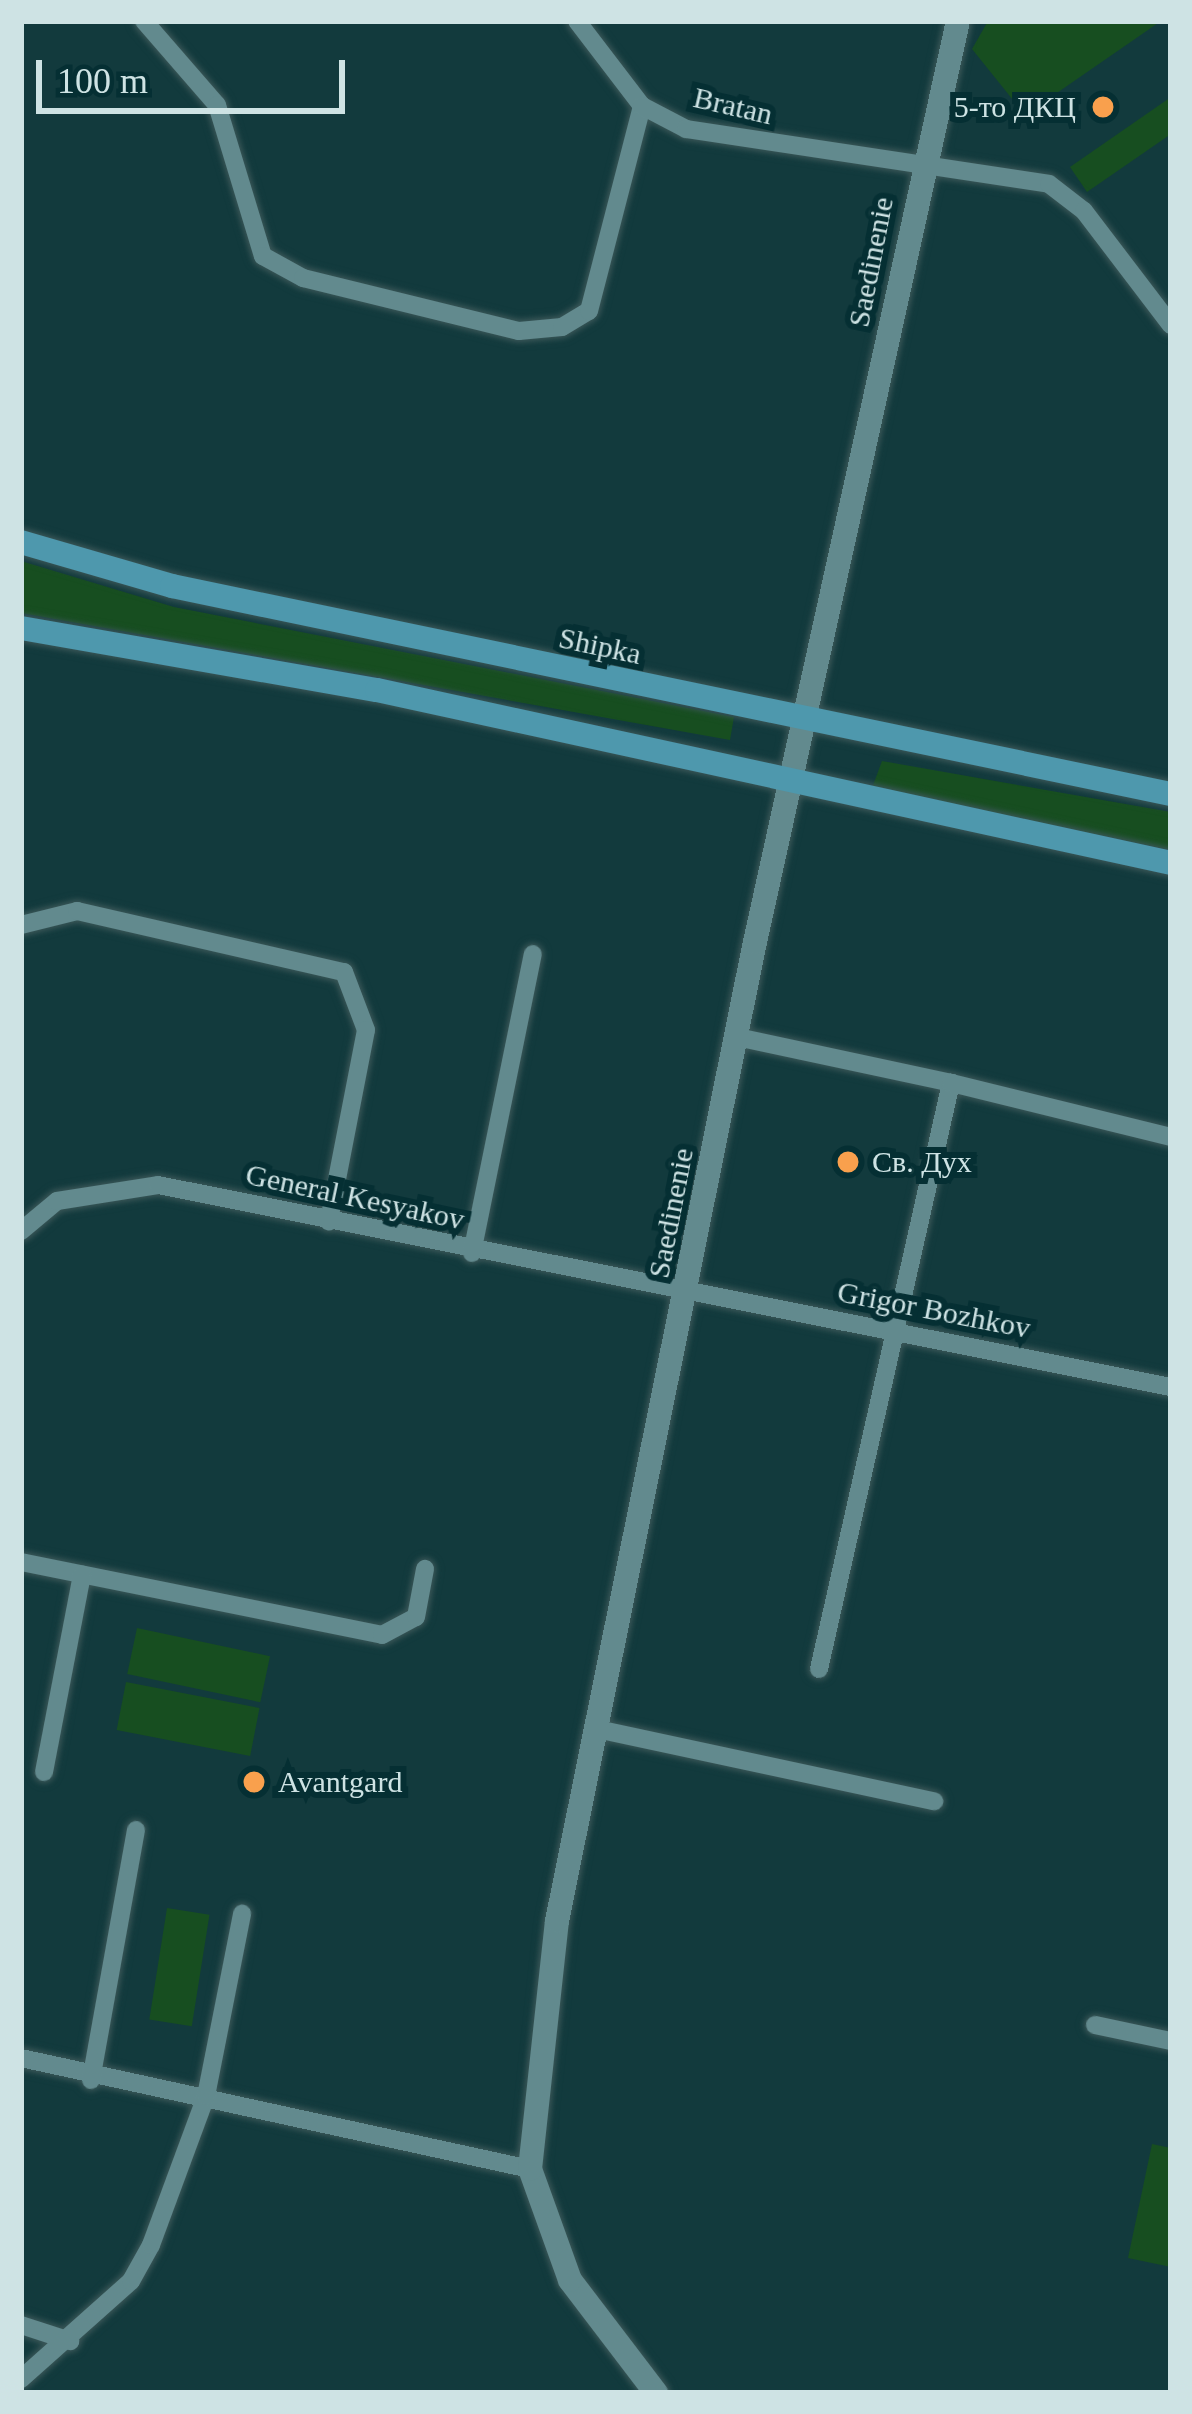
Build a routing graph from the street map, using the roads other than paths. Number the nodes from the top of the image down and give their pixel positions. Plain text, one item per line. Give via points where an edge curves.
1 (144, 21) edge
2 (577, 21) edge
3 (958, 21) edge
4 (641, 106) junction
5 (921, 164) junction
6 (1171, 285) edge
7 (1153, 299) junction
8 (1171, 325) edge
9 (21, 542) edge
10 (21, 628) edge
11 (803, 720) junction
12 (790, 782) junction
13 (1171, 794) edge
14 (1171, 863) edge
15 (21, 925) edge
16 (533, 954) dead end
17 (737, 1037) junction
18 (951, 1084) junction
19 (1171, 1136) edge
20 (329, 1221) junction
21 (21, 1231) edge
22 (472, 1253) junction
23 (686, 1294) junction
24 (891, 1332) junction
25 (1171, 1388) edge
26 (21, 1562) edge
27 (425, 1569) dead end
28 (82, 1575) junction
29 (819, 1670) dead end
30 (597, 1729) junction
31 (44, 1772) dead end
32 (934, 1801) dead end
33 (136, 1830) dead end
34 (242, 1914) dead end
35 (1096, 2025) dead end
36 (1171, 2041) edge
37 (21, 2058) edge
38 (91, 2080) junction
39 (206, 2096) junction
40 (530, 2169) junction
41 (21, 2325) edge
42 (70, 2341) junction
43 (21, 2379) edge
44 (656, 2393) edge

1 - 4 street via 217,105 263,256 303,278 519,331 562,327 589,311
2 - 4 street
3 - 5 street, Saedinenie
4 - 5 street, Bratan via 757,145
5 - 7 street, Bratan via 1049,184
5 - 11 street, Saedinenie
6 - 7 street
7 - 8 street, Bratan
9 - 11 main road, Shipka via 172,586
10 - 12 main road via 377,690
11 - 12 street, Saedinenie
11 - 13 main road, Shipka
12 - 14 main road
12 - 17 street, Saedinenie
15 - 20 street via 77,911 344,972 366,1030
16 - 22 street
17 - 18 street
17 - 23 street, Saedinenie
18 - 19 street
18 - 24 street
20 - 21 street, General Kesyakov via 158,1185 57,1201
20 - 22 street, General Kesyakov
22 - 23 street, General Kesyakov
23 - 24 street, Grigor Bozhkov
23 - 30 street, Saedinenie
24 - 25 street, Grigor Bozhkov
24 - 29 street
26 - 28 street
27 - 28 street via 416,1617 382,1635
28 - 31 street
30 - 32 street
30 - 40 street, Saedinenie via 557,1921
33 - 38 street
34 - 39 street
35 - 36 street
37 - 38 street
38 - 39 street
39 - 40 street
39 - 42 street via 131,2281
40 - 44 street, Saedinenie via 570,2280
41 - 42 street
42 - 43 street

